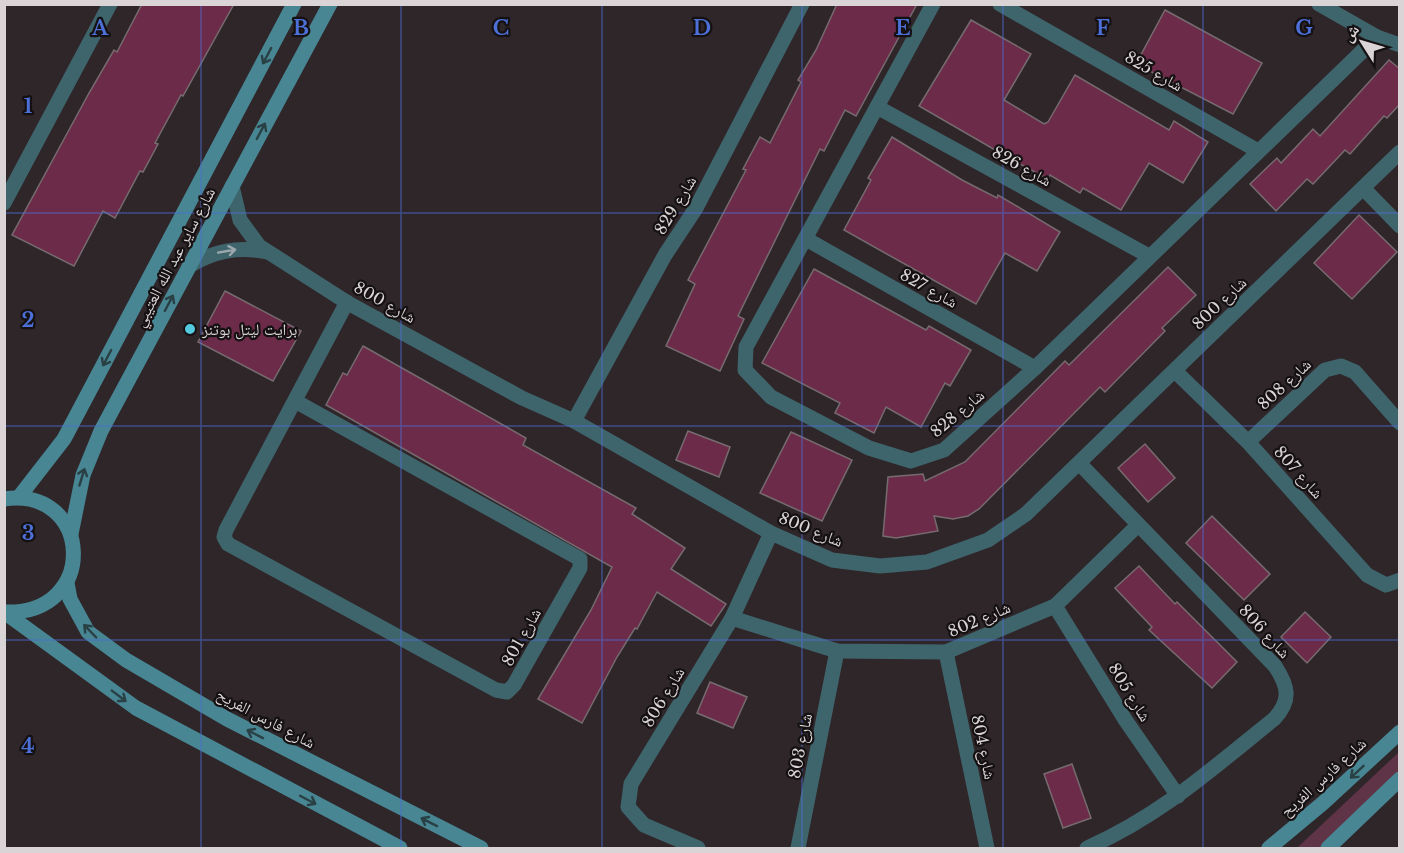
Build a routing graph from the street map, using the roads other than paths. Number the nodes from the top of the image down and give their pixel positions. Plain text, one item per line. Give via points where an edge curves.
1 (110, 4) edge
2 (294, 4) edge
3 (330, 4) edge
4 (802, 4) edge
5 (933, 4) edge
6 (1000, 4) edge
7 (1319, 4) edge
8 (1377, 37) junction
9 (1400, 45) edge
10 (877, 107) junction
11 (1258, 152) junction
12 (1400, 152) edge
13 (232, 186) junction
14 (1364, 188) junction
15 (4, 203) edge
16 (1400, 226) edge
17 (806, 239) junction
18 (267, 252) junction
19 (1149, 256) junction
20 (189, 266) junction
21 (347, 302) junction
22 (1035, 368) junction
23 (1175, 371) junction
24 (295, 402) junction
25 (574, 421) junction
26 (1400, 423) edge
27 (1248, 442) junction
28 (1080, 464) junction
29 (12, 498) edge
30 (1137, 525) junction
31 (771, 533) junction
32 (71, 534) junction
33 (1400, 580) edge
34 (67, 583) junction
35 (1055, 606) junction
36 (4, 612) edge
37 (732, 618) junction
38 (837, 651) junction
39 (946, 652) junction
40 (1400, 732) edge
41 (1400, 779) edge
42 (1178, 796) junction
43 (400, 849) edge
44 (482, 849) edge
45 (698, 849) edge
46 (798, 849) edge
47 (987, 849) edge
48 (1087, 849) edge
49 (1269, 849) edge
50 (1328, 849) edge

1 - 15 street
2 -> 29 street, شارع ساير عبد الله العتيبي via 64,439 36,479
13 -> 3 street, شارع ساير عبد الله العتيبي
4 - 25 street, شارع 829 via 696,208 665,255
5 - 10 street, شارع 828
6 - 11 street, شارع 825
7 - 8 street
8 - 9 street
8 - 11 street, شارع 828
10 - 17 street, شارع 828
10 - 19 street, شارع 826
11 - 19 street, شارع 828
12 - 14 street, شارع 800
13 - 18 street, شارع 800 via 240,220
13 - 20 street, شارع ساير عبد الله العتيبي
14 - 16 street
14 - 23 street, شارع 800
17 - 22 street, شارع 827
17 - 22 street, شارع 828 via 746,346 745,370 771,397 869,448 911,461 944,450
20 -> 18 street, شارع 800 via 226,250
18 - 21 street, شارع 800
19 - 22 street, شارع 828
32 -> 20 street, شارع ساير عبد الله العتيبي via 77,494 91,453
21 - 24 street, شارع 801
21 - 25 street, شارع 800 via 522,398
23 - 27 street, شارع 807
23 - 28 street, شارع 800
24 - 24 street, شارع 801 via 226,530 224,537 228,543 496,690 507,692 580,568 580,559
25 - 31 street, شارع 800
26 - 27 street, شارع 808 via 1355,372 1341,366 1325,370
27 - 33 street, شارع 807 via 1367,575 1386,585
28 - 30 street, شارع 806
28 - 31 street, شارع 800 via 1026,514 988,540 927,562 880,566 832,560
29 - 32 street via 36,500 51,508
30 - 35 street, شارع 802
30 - 42 street, شارع 806 via 1275,666 1287,687 1281,712
31 - 37 street, شارع 806
32 - 34 street, شارع ساير عبد الله العتيبي via 73,567
34 - 36 street via 40,608
44 -> 34 street, شارع فارس الفريح via 226,719 126,660 88,632 70,599
35 - 39 street, شارع 802
35 - 42 street, شارع 805
36 -> 43 street via 136,708
37 - 38 street, شارع 802
37 - 45 street, شارع 806 via 632,784 628,807 644,825
38 - 39 street, شارع 802
38 - 46 street, شارع 803
39 - 47 street, شارع 804
40 -> 49 street, شارع فارس الفريح
41 - 50 street
42 - 48 street, شارع 806 via 1143,821

